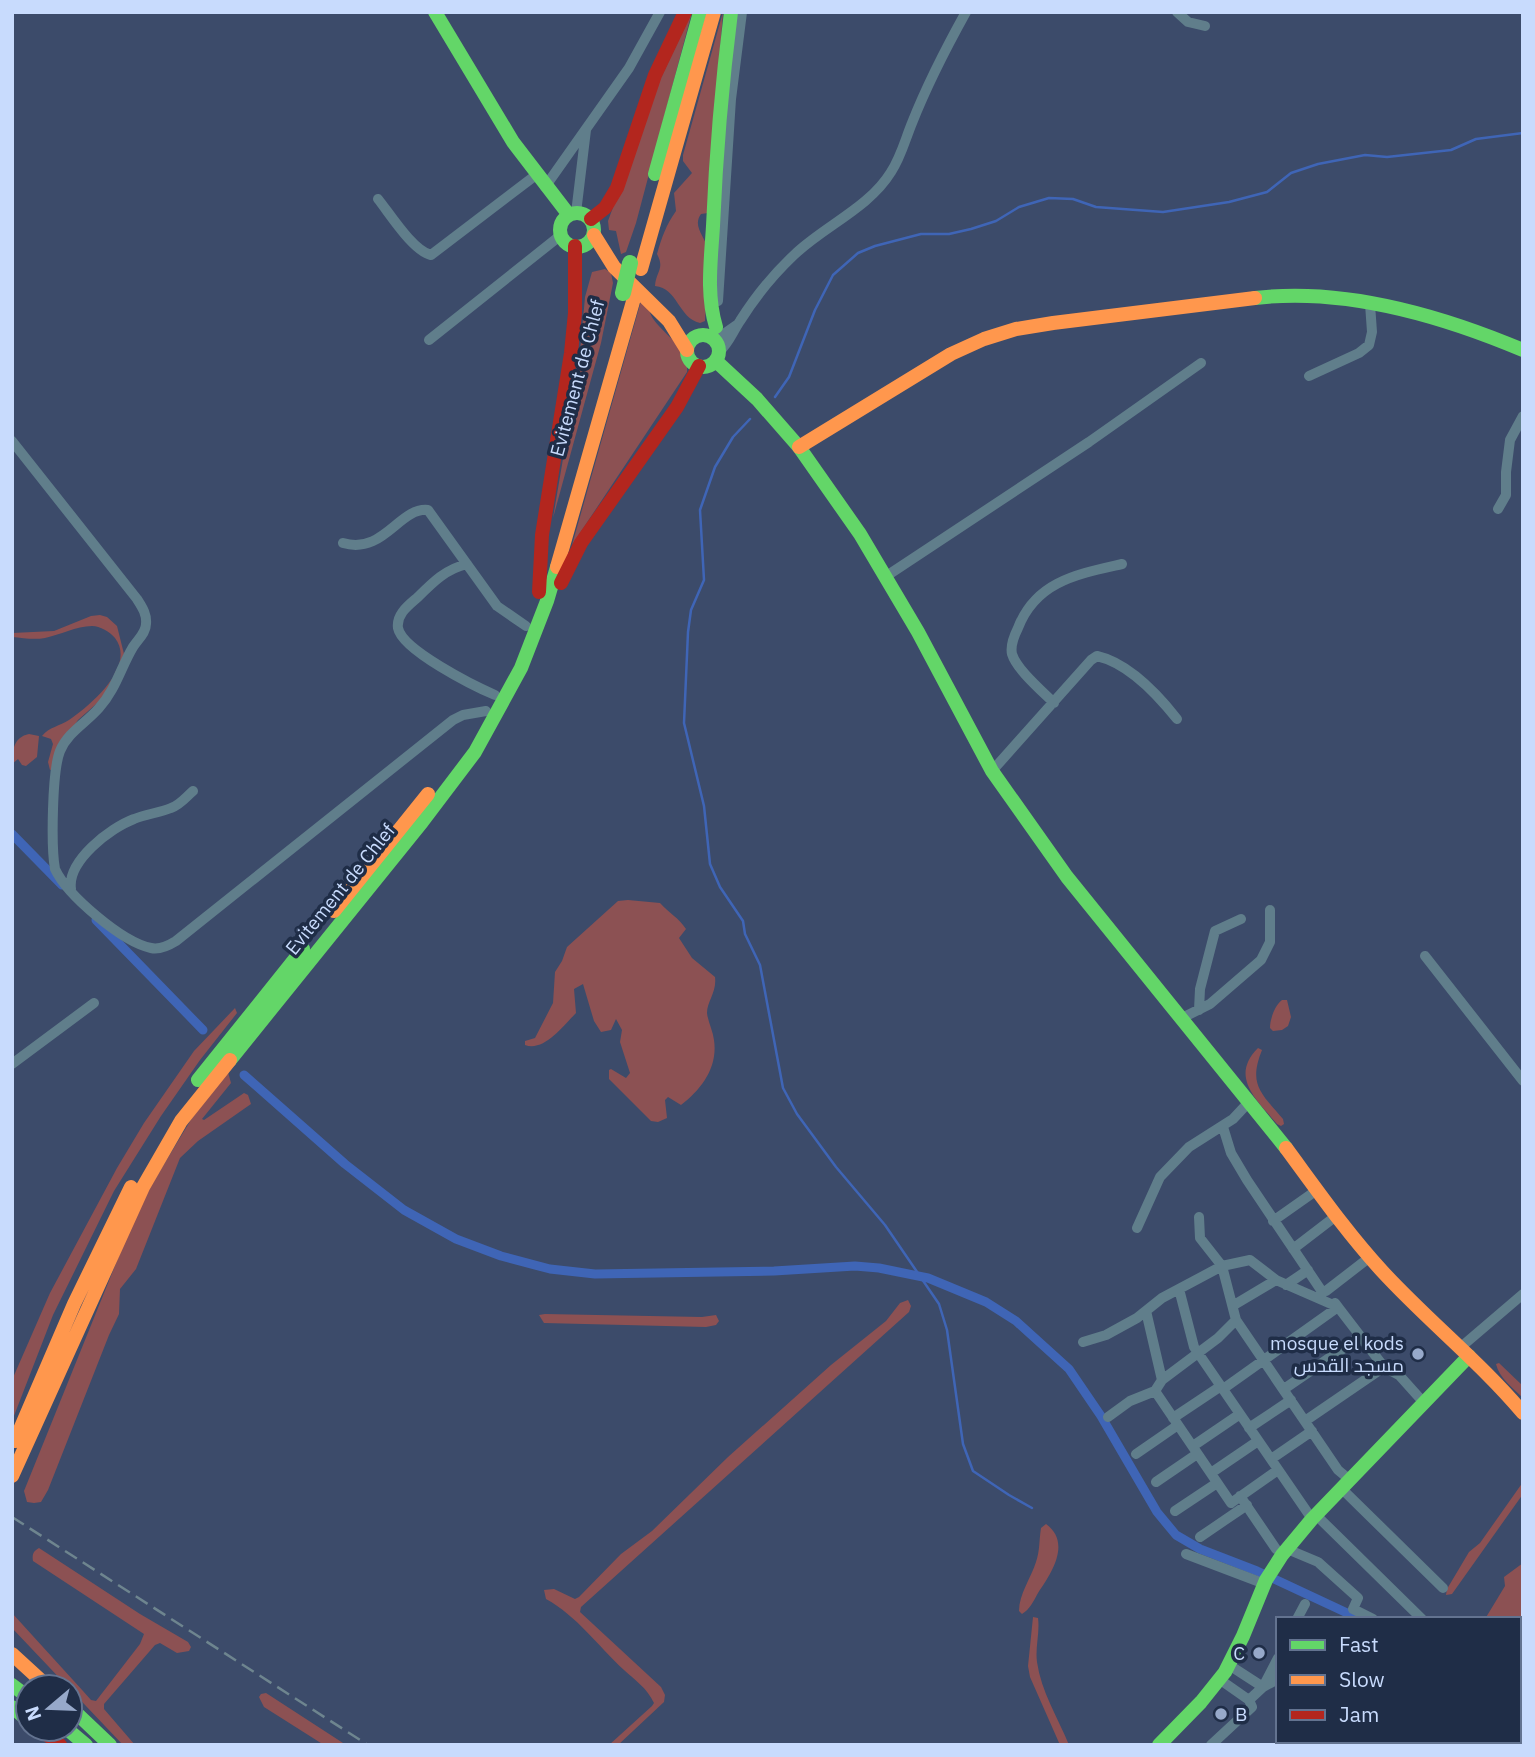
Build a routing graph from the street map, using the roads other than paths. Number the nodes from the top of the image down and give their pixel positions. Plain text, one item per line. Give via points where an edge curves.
1 (435, 12) edge
2 (660, 12) edge
3 (685, 12) edge
4 (701, 12) edge
5 (714, 12) edge
6 (731, 12) edge
7 (742, 12) edge
8 (966, 12) edge
9 (1177, 12) edge
10 (1205, 26) dead end
11 (586, 126) junction
12 (540, 181) junction
13 (378, 200) dead end
14 (583, 220) junction
15 (561, 235) junction
16 (578, 246) junction
17 (629, 266) junction
18 (628, 295) junction
19 (1370, 304) junction
20 (669, 321) junction
21 (429, 340) dead end
22 (713, 342) junction
23 (1523, 349) edge
24 (687, 350) junction
25 (1201, 363) dead end
26 (699, 366) junction
27 (1309, 376) dead end
28 (1523, 416) edge
29 (12, 441) edge
30 (799, 447) junction
31 (1498, 509) dead end
32 (343, 543) dead end
33 (467, 564) junction
34 (1122, 564) dead end
35 (885, 577) junction
36 (539, 592) junction
37 (532, 628) junction
38 (495, 695) junction
39 (1054, 704) junction
40 (486, 711) junction
41 (1177, 719) dead end
42 (992, 771) junction
43 (193, 791) dead end
44 (71, 889) junction
45 (1270, 910) dead end
46 (1241, 919) dead end
47 (1425, 956) dead end
48 (94, 1003) dead end
49 (1199, 1010) junction
50 (1182, 1018) junction
51 (12, 1064) edge
52 (1523, 1080) edge
53 (1248, 1103) junction
54 (1223, 1127) junction
55 (1317, 1189) junction
56 (1336, 1216) junction
57 (1199, 1217) dead end
58 (1273, 1221) junction
59 (1137, 1228) dead end
60 (1293, 1249) junction
61 (1370, 1257) junction
62 (1222, 1266) junction
63 (1308, 1270) junction
64 (1276, 1280) junction
65 (1286, 1285) junction
66 (1178, 1289) junction
67 (1322, 1294) junction
68 (1523, 1294) edge
69 (1234, 1305) junction
70 (1338, 1307) junction
71 (1146, 1311) junction
72 (1236, 1320) junction
73 (1360, 1337) junction
74 (1083, 1342) dead end
75 (1465, 1352) junction
76 (1199, 1353) junction
77 (1374, 1354) junction
78 (1264, 1360) junction
79 (1384, 1367) junction
80 (1399, 1375) junction
81 (1162, 1380) junction
82 (1222, 1387) junction
83 (1284, 1389) junction
84 (1155, 1391) junction
85 (1291, 1400) junction
86 (1424, 1404) junction
87 (1523, 1413) edge
88 (1240, 1414) junction
89 (1108, 1417) dead end
90 (1305, 1421) junction
91 (1176, 1422) junction
92 (1250, 1428) junction
93 (1312, 1431) junction
94 (1258, 1441) junction
95 (12, 1448) edge
96 (1195, 1450) junction
97 (1136, 1454) dead end
98 (1271, 1460) junction
99 (1278, 1471) junction
100 (1210, 1473) junction
101 (12, 1476) edge
102 (1156, 1482) dead end
103 (1217, 1483) junction
104 (1346, 1484) junction
105 (1243, 1501) junction
106 (1234, 1507) junction
107 (1175, 1511) dead end
108 (1314, 1517) junction
109 (1200, 1537) dead end
110 (1282, 1549) junction
111 (1186, 1554) dead end
112 (1265, 1584) junction
113 (1443, 1588) dead end
114 (1305, 1604) dead end
115 (1298, 1617) edge
116 (1369, 1617) edge
117 (1420, 1617) edge
118 (12, 1654) edge
119 (1276, 1662) edge
120 (1224, 1672) junction
121 (33, 1673) edge
122 (1276, 1680) edge
123 (1263, 1687) junction
124 (1249, 1700) junction
125 (84, 1720) edge
126 (110, 1745) edge
127 (1159, 1745) edge
128 (1211, 1745) edge

1 - 12 main road via 486,101
2 - 11 street via 629,68
3 - 14 main road via 655,75 617,188 605,208
4 - 17 main road
5 - 17 main road
6 - 22 main road via 714,190
7 - 22 street via 730,99
8 - 22 street via 890,174 875,192 794,254 738,324
9 - 10 street via 1188,22
11 - 12 street
11 - 14 street
12 - 13 street via 431,255 413,243
12 - 14 main road
14 - 15 main road via 563,221
14 - 16 main road via 588,243
14 - 17 main road
15 - 16 main road
15 - 21 street
16 - 17 main road
16 - 36 main road via 571,353 542,535
17 - 18 main road
17 - 20 main road
18 - 36 main road, Evitement de Chlef
18 - 37 main road, Evitement de Chlef via 551,589
19 - 23 main road via 1454,321
19 - 27 street via 1369,345
19 - 30 main road via 1279,295 1017,328 951,354
20 - 22 main road
20 - 24 main road
22 - 24 main road via 690,341
22 - 26 main road via 708,366
22 - 30 main road
24 - 26 main road via 689,359
25 - 35 street
26 - 37 main road via 677,407 581,543
28 - 31 street via 1510,440 1506,495
29 - 44 street via 137,599 146,617 145,631 114,688 60,752 54,862
30 - 35 main road
32 - 33 street via 365,545 424,509
33 - 37 street via 497,606
33 - 38 street via 442,574 401,615 398,627 403,637 444,669
34 - 39 street via 1052,586 1034,599 1021,619 1012,654
35 - 42 main road
36 - 37 main road, Evitement de Chlef
37 - 38 main road, Evitement de Chlef
37 - 101 main road, Evitement de Chlef via 521,668 475,752 166,1145 142,1187
38 - 40 main road, Evitement de Chlef
39 - 41 street via 1091,660 1100,656 1127,671
39 - 42 street
40 - 44 street via 453,720 165,947 152,948 123,937
40 - 95 main road, Evitement de Chlef via 443,776 178,1107 108,1229
42 - 50 main road via 1067,877
43 - 44 street via 170,809 131,819 104,836 75,866
45 - 49 street via 1270,942 1261,960
46 - 49 street via 1215,930
47 - 52 street
48 - 51 street
49 - 50 street
50 - 53 main road
53 - 54 street
53 - 55 main road
54 - 58 street via 1231,1153
54 - 59 street via 1189,1147 1160,1177
55 - 56 main road
55 - 58 street
56 - 60 street
56 - 61 main road
57 - 62 street via 1202,1243
58 - 60 street
60 - 63 street
61 - 67 street
61 - 75 main road
62 - 64 street via 1250,1260
62 - 66 street
62 - 69 street
63 - 65 street
63 - 67 street
64 - 65 street
64 - 69 street
65 - 67 street
66 - 71 street
66 - 76 street
67 - 70 street
68 - 75 street
69 - 72 street
70 - 73 street
70 - 78 street
71 - 74 street via 1106,1335
71 - 81 street
72 - 76 street
72 - 78 street
73 - 77 street
73 - 83 street
75 - 86 main road
75 - 87 main road
76 - 81 street
76 - 82 street
77 - 79 street
77 - 80 street via 1385,1358
78 - 82 street
78 - 83 street
79 - 80 street
79 - 90 street
80 - 86 street
81 - 84 street
82 - 88 street
82 - 91 street
83 - 85 street
84 - 89 street
84 - 91 street
85 - 90 street
85 - 92 street
86 - 104 main road
88 - 92 street
88 - 96 street
90 - 93 street
91 - 96 street
91 - 97 street
92 - 94 street
93 - 98 street
93 - 104 street
94 - 98 street
94 - 100 street
96 - 100 street
96 - 102 street
98 - 99 street
99 - 105 street
99 - 108 street
100 - 103 street
103 - 106 street
103 - 107 street
104 - 108 main road
104 - 113 street
105 - 106 street
105 - 110 street
106 - 109 street
108 - 110 main road
108 - 117 street
110 - 112 main road
110 - 116 street via 1318,1562 1358,1598 1353,1609
111 - 112 street
112 - 120 main road
114 - 115 street
118 - 121 main road
119 - 123 street
120 - 123 street
120 - 124 street
120 - 127 main road
122 - 123 street
123 - 124 street
124 - 128 street via 1252,1707
125 - 126 main road

